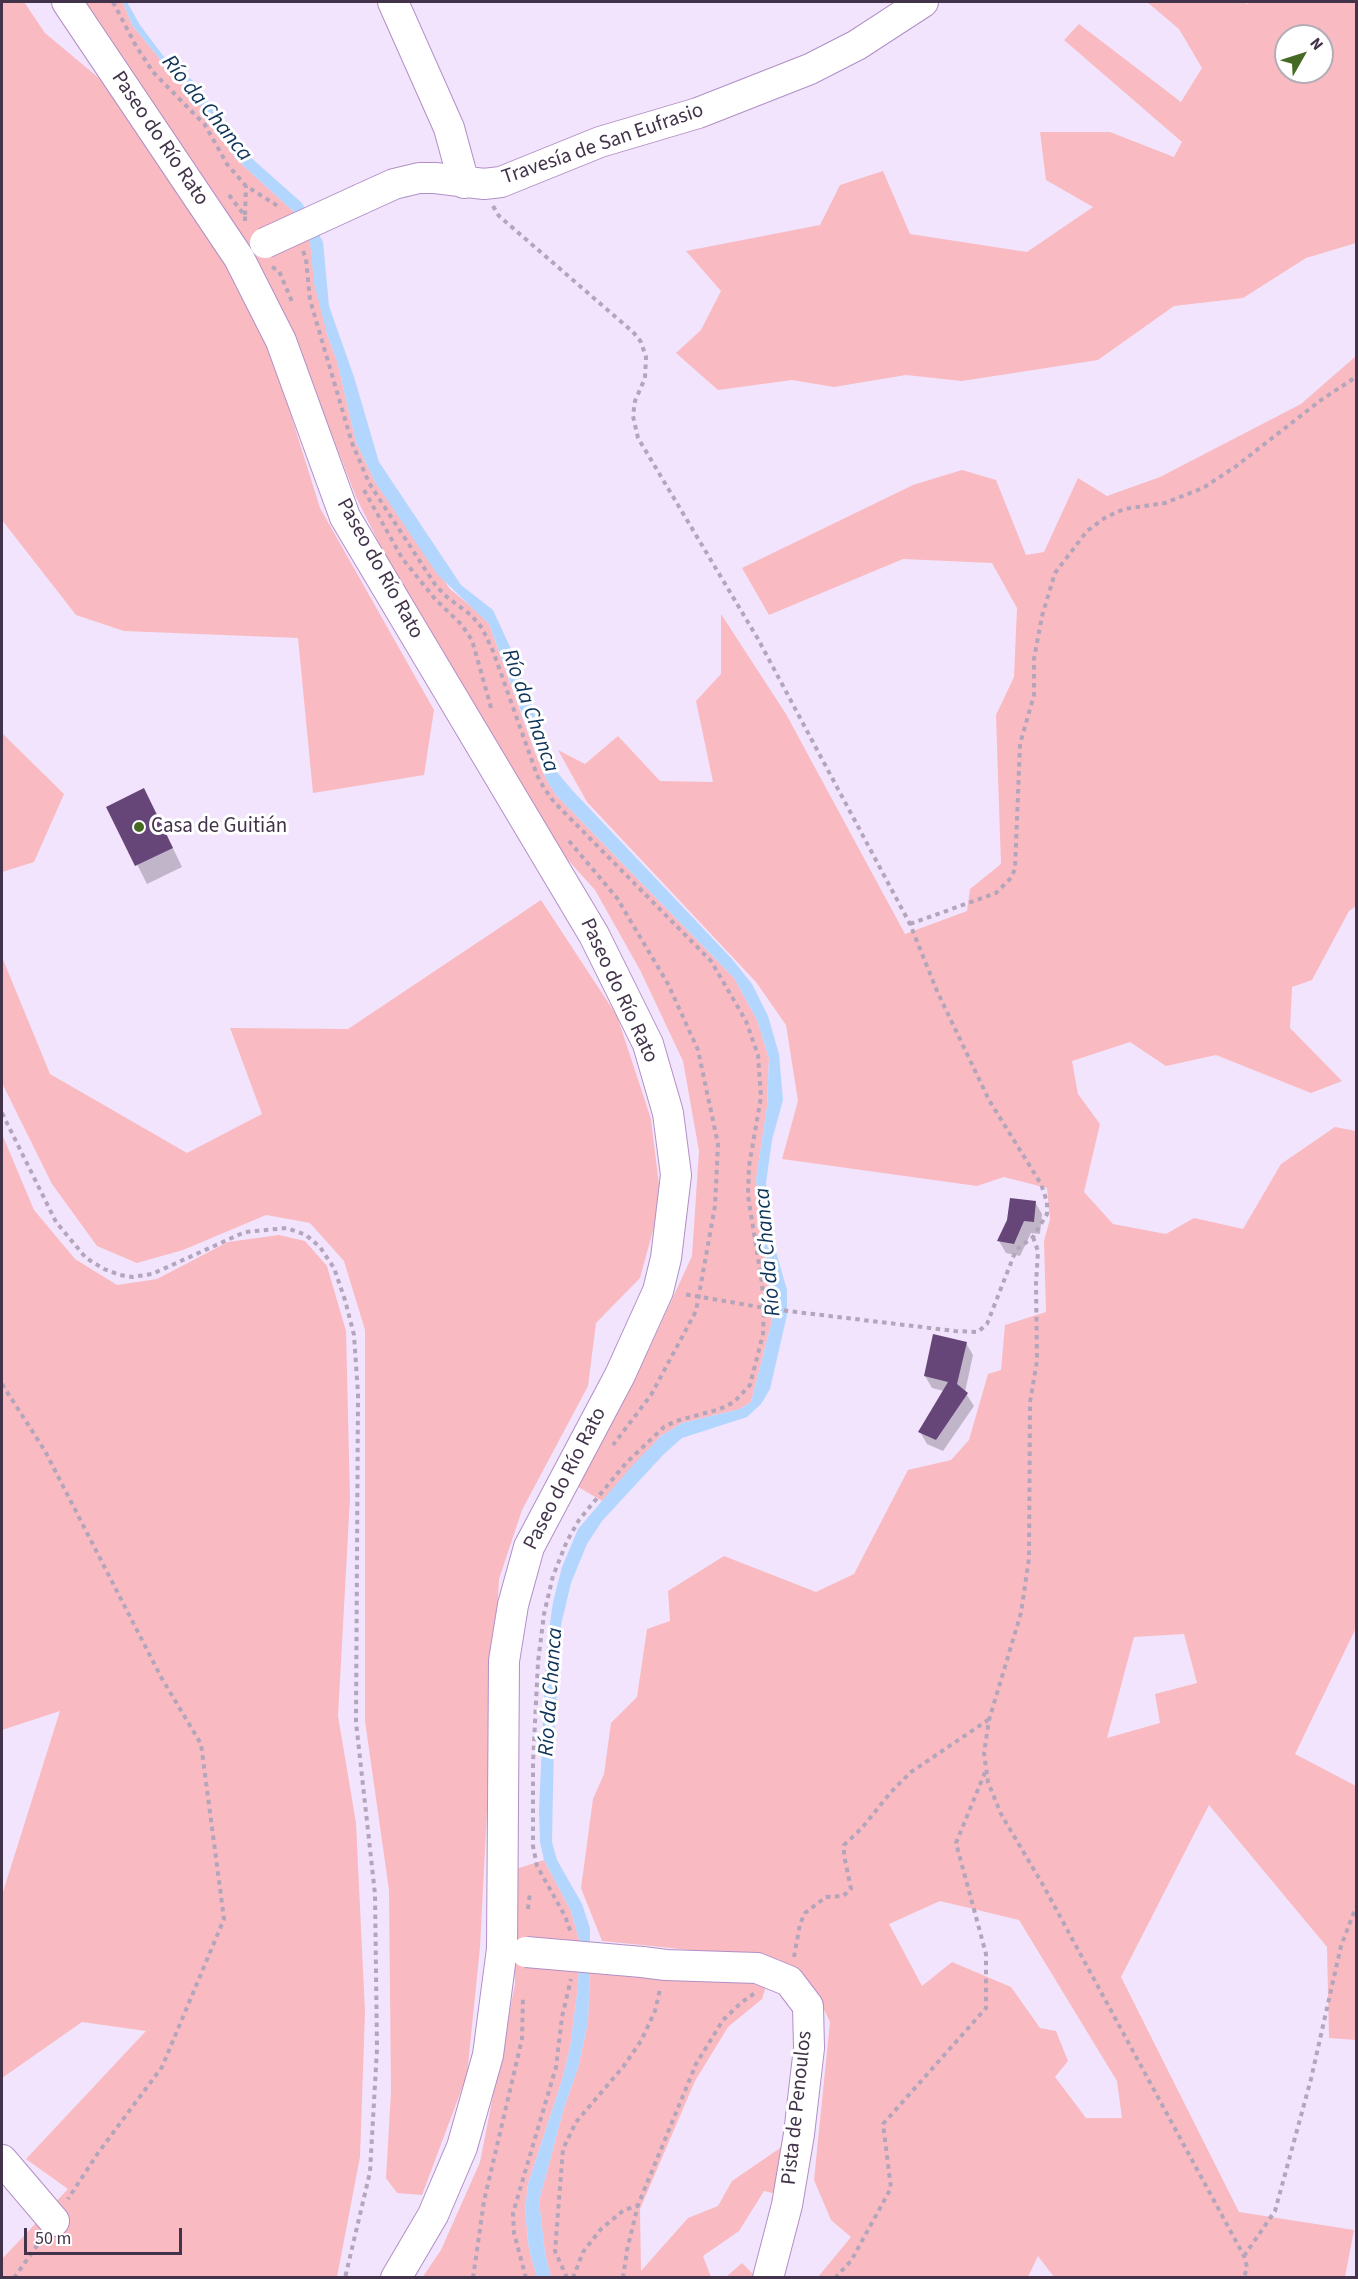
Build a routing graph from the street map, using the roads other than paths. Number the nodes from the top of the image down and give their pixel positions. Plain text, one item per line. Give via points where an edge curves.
1 (67, 2) edge
2 (393, 2) edge
3 (923, 2) edge
4 (474, 184) junction
5 (252, 250) junction
6 (516, 1951) junction
7 (2, 2160) edge
8 (54, 2221) road end
9 (396, 2277) edge
10 (768, 2277) edge

1 - 5 street, Paseo do Río Rato
2 - 4 street
3 - 4 street, Travesía de San Eufrasio via 857,45 810,69 698,113 600,142 501,182
4 - 5 street, Travesía de San Eufrasio, bridge via 435,178 394,184
5 - 6 street, Paseo do Río Rato via 345,517 594,935 648,1044 668,1113 676,1175 658,1291 620,1376 529,1547 513,1605 504,1661
6 - 9 street, Paseo do Río Rato via 462,2147 433,2215
6 - 10 street, Pista de Penoulos, bridge via 654,1964 757,1968 789,1981 807,2006 809,2048 787,2205
7 - 8 street

